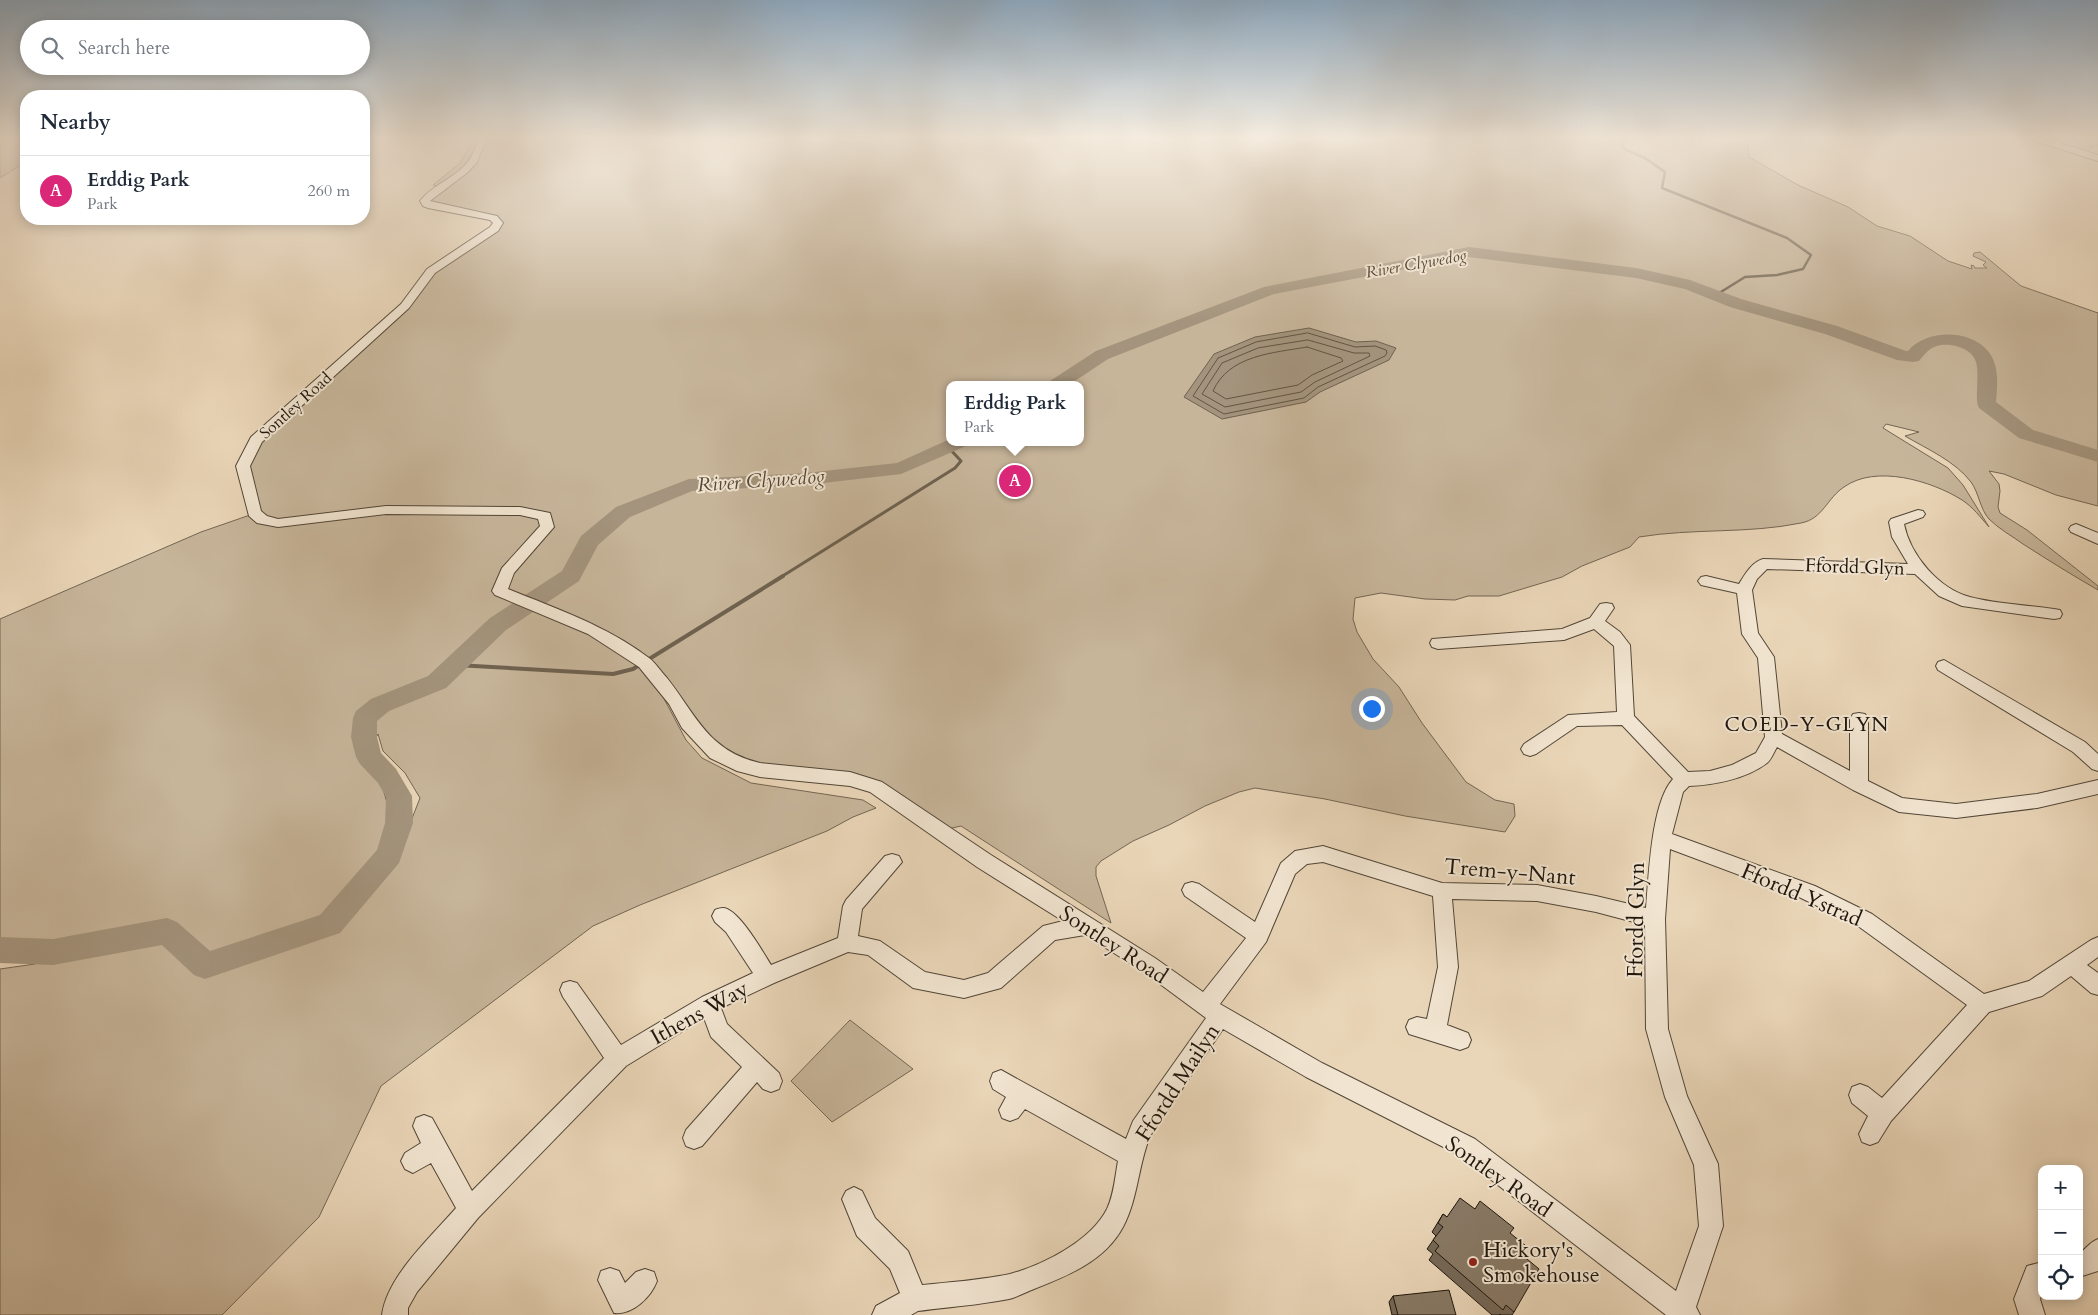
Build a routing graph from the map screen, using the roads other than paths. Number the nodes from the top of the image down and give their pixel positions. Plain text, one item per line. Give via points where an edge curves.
1 (428, 198) edge
2 (1918, 514) dead end
3 (2076, 529) dead end
4 (2098, 539) edge
5 (1919, 569) junction
6 (1706, 581) dead end
7 (1744, 590) junction
8 (1606, 608) dead end
9 (2054, 614) dead end
10 (1596, 622) junction
11 (1438, 643) dead end
12 (1944, 666) dead end
13 (1626, 718) junction
14 (1859, 718) dead end
15 (1774, 737) junction
16 (1530, 750) dead end
17 (2098, 764) edge
18 (1684, 779) junction
19 (1860, 786) junction
20 (2098, 787) edge
21 (1661, 838) junction
22 (892, 862) dead end
23 (1192, 890) dead end
24 (1442, 892) junction
25 (722, 916) dead end
26 (1655, 920) junction
27 (1086, 926) junction
28 (1259, 936) junction
29 (847, 943) junction
30 (2098, 946) edge
31 (2072, 965) junction
32 (767, 976) junction
33 (2098, 986) edge
34 (570, 990) dead end
35 (709, 1004) junction
36 (1982, 1004) junction
37 (1213, 1011) junction
38 (1460, 1040) dead end
39 (618, 1059) junction
40 (1001, 1081) dead end
41 (1860, 1095) dead end
42 (1883, 1113) junction
43 (424, 1126) dead end
44 (1870, 1134) dead end
45 (694, 1138) dead end
46 (435, 1147) junction
47 (1131, 1155) junction
48 (413, 1161) dead end
49 (854, 1199) dead end
50 (470, 1210) junction
51 (2098, 1251) edge
52 (2083, 1264) edge
53 (2038, 1275) edge
54 (610, 1280) dead end
55 (645, 1281) dead end
56 (915, 1299) junction
57 (626, 1309) edge
58 (1684, 1314) edge
59 (395, 1315) edge
60 (885, 1315) edge
61 (2032, 1315) edge

1 - 27 street, Sontley Road via 425,201 432,206 493,218 498,223 494,229 431,271 405,306 256,440 243,466 254,513 262,520 278,522 386,510 520,511 545,516 547,527 507,571 500,591 594,630 643,661 675,700 688,723 716,753 742,766 760,770 850,779 876,787
2 - 5 street, Ffordd Glyn via 1896,522 1900,537
3 - 4 street
5 - 7 street, Ffordd Glyn via 1763,564 1750,576
5 - 9 street, Ffordd Glyn via 1944,592 1967,602
6 - 7 street
7 - 15 street via 1750,634 1766,657
8 - 10 street
10 - 11 street via 1564,634
10 - 13 street via 1622,645
12 - 17 street via 1971,676 2079,747
13 - 16 street via 1574,720
13 - 18 street
14 - 19 street
15 - 18 street via 1762,758 1745,766 1710,778
15 - 19 street
18 - 21 street, Ffordd Glyn via 1676,789
19 - 20 street via 1900,805 1956,811 2037,801
21 - 26 street, Ffordd Glyn
21 - 36 street, Ffordd Ystrad via 1808,892 1865,920
22 - 29 street via 854,906
23 - 28 street
24 - 26 street, Trem-y-Nant via 1536,893 1596,904
24 - 28 street, Trem-y-Nant via 1322,854 1302,857 1288,869
24 - 38 street via 1448,967 1426,1029
25 - 32 street via 733,926
26 - 58 street, Ffordd Glyn via 1657,1029 1676,1097 1706,1164 1711,1226
27 - 29 street via 1050,932 994,981 964,989 920,981 873,947
27 - 37 street, Sontley Road via 1148,964
28 - 37 street, Trem-y-Nant
29 - 32 street, Ithens Way
30 - 31 street
31 - 33 street
31 - 36 street via 2035,989
32 - 35 street, Ithens Way
34 - 39 street
35 - 39 street, Ithens Way
35 - 45 street via 719,1030 764,1074
36 - 42 street
37 - 47 street, Ffordd Mailyn via 1141,1130
37 - 58 street, Sontley Road via 1314,1070 1467,1147
39 - 50 street, Ithens Way
40 - 47 street via 1016,1102
41 - 42 street
42 - 44 street
43 - 46 street
46 - 48 street
46 - 50 street
47 - 56 street, Ffordd Mailyn via 1124,1199 1114,1220 1080,1255 1057,1268 1010,1286
49 - 56 street via 866,1227 899,1260
50 - 59 street, Ithens Way via 408,1283
51 - 52 street via 2090,1262
53 - 61 street via 2027,1298
54 - 57 street
55 - 57 street
56 - 60 street, Ffordd Mailyn

